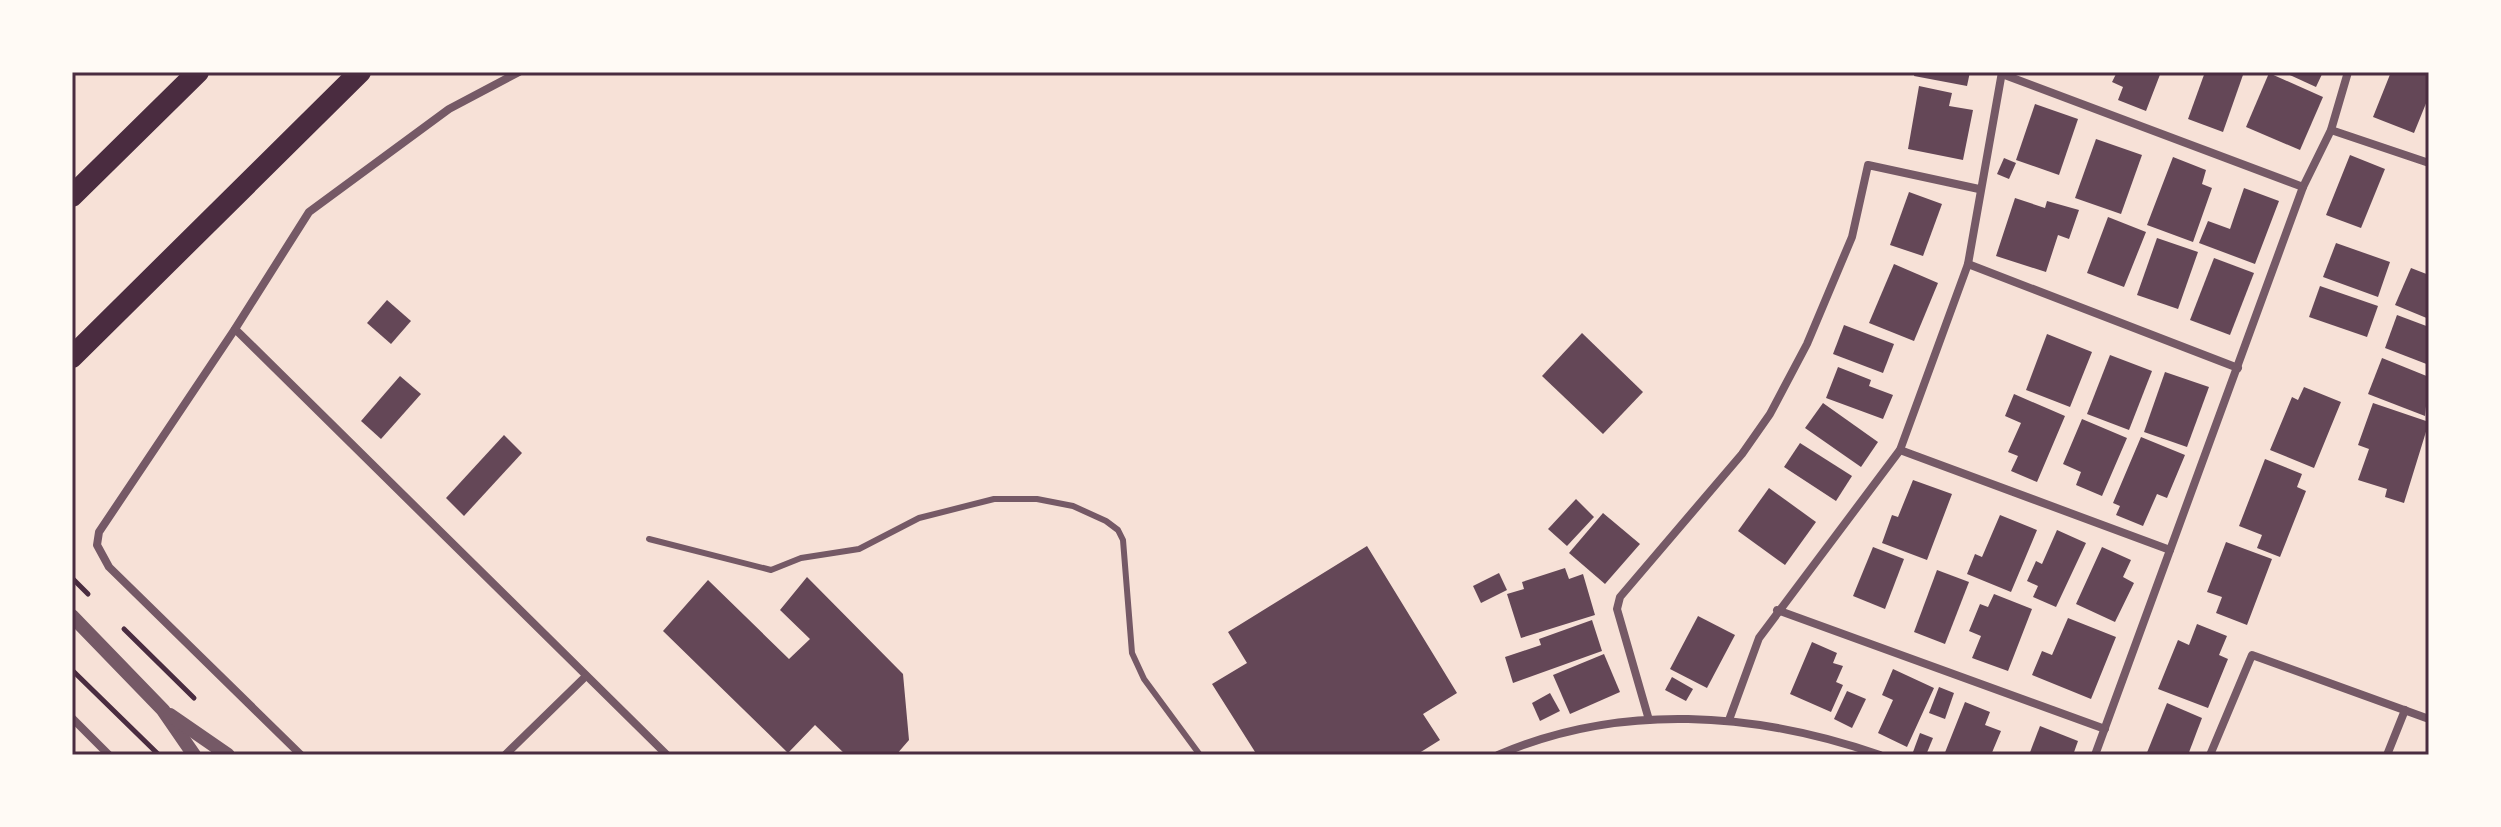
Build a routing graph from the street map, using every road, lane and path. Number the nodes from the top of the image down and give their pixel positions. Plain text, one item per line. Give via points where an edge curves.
1 (198, 72) edge
2 (360, 72) edge
3 (519, 72) edge
4 (2348, 72) edge
5 (2002, 73) edge
6 (2331, 130) junction
7 (2429, 163) edge
8 (2303, 187) junction
9 (1979, 189) junction
10 (72, 196) edge
11 (1968, 264) junction
12 (235, 329) junction
13 (72, 357) edge
14 (2238, 368) junction
15 (1900, 450) junction
16 (649, 539) dead end
17 (2170, 550) junction
18 (72, 578) edge
19 (95, 600) dead end
20 (1777, 610) junction
21 (72, 616) edge
22 (117, 622) dead end
23 (72, 670) edge
24 (586, 676) junction
25 (196, 700) dead end
26 (163, 710) junction
27 (2405, 710) junction
28 (72, 718) edge
29 (2429, 719) edge
30 (1649, 720) junction
31 (1729, 720) junction
32 (2105, 729) junction
33 (109, 755) edge
34 (159, 755) edge
35 (194, 755) edge
36 (228, 755) edge
37 (301, 755) edge
38 (505, 755) edge
39 (667, 755) edge
40 (1200, 755) edge
41 (1498, 755) edge
42 (1880, 755) edge
43 (2095, 755) edge
44 (2210, 755) edge
45 (2387, 755) edge

1 - 10 highway
2 - 13 highway
3 - 12 street via 449,109 309,212
4 - 6 street
5 - 8 street
5 - 9 street
6 - 7 street
6 - 8 street
8 - 14 street
9 - 11 street
9 - 30 street via 1868,165 1847,251 1770,414 1620,597 1617,609
11 - 14 street
11 - 15 street
12 - 24 street
12 - 37 street via 105,520 97,545 109,567
14 - 17 street
15 - 17 street
15 - 20 street
16 - 40 lane via 771,570 801,558 859,549 919,518 994,499 1073,506 1118,530 1132,653 1144,679
17 - 32 street
18 - 19 path
20 - 31 street via 1759,638
20 - 32 street
21 - 26 street
22 - 25 path
23 - 34 path
24 - 38 street
24 - 39 street
26 - 35 street
26 - 36 street
27 - 29 street
27 - 44 street via 2252,655
27 - 45 street
28 - 33 street
30 - 31 street
30 - 41 street via 1539,737
31 - 42 street via 1792,728
32 - 43 street

